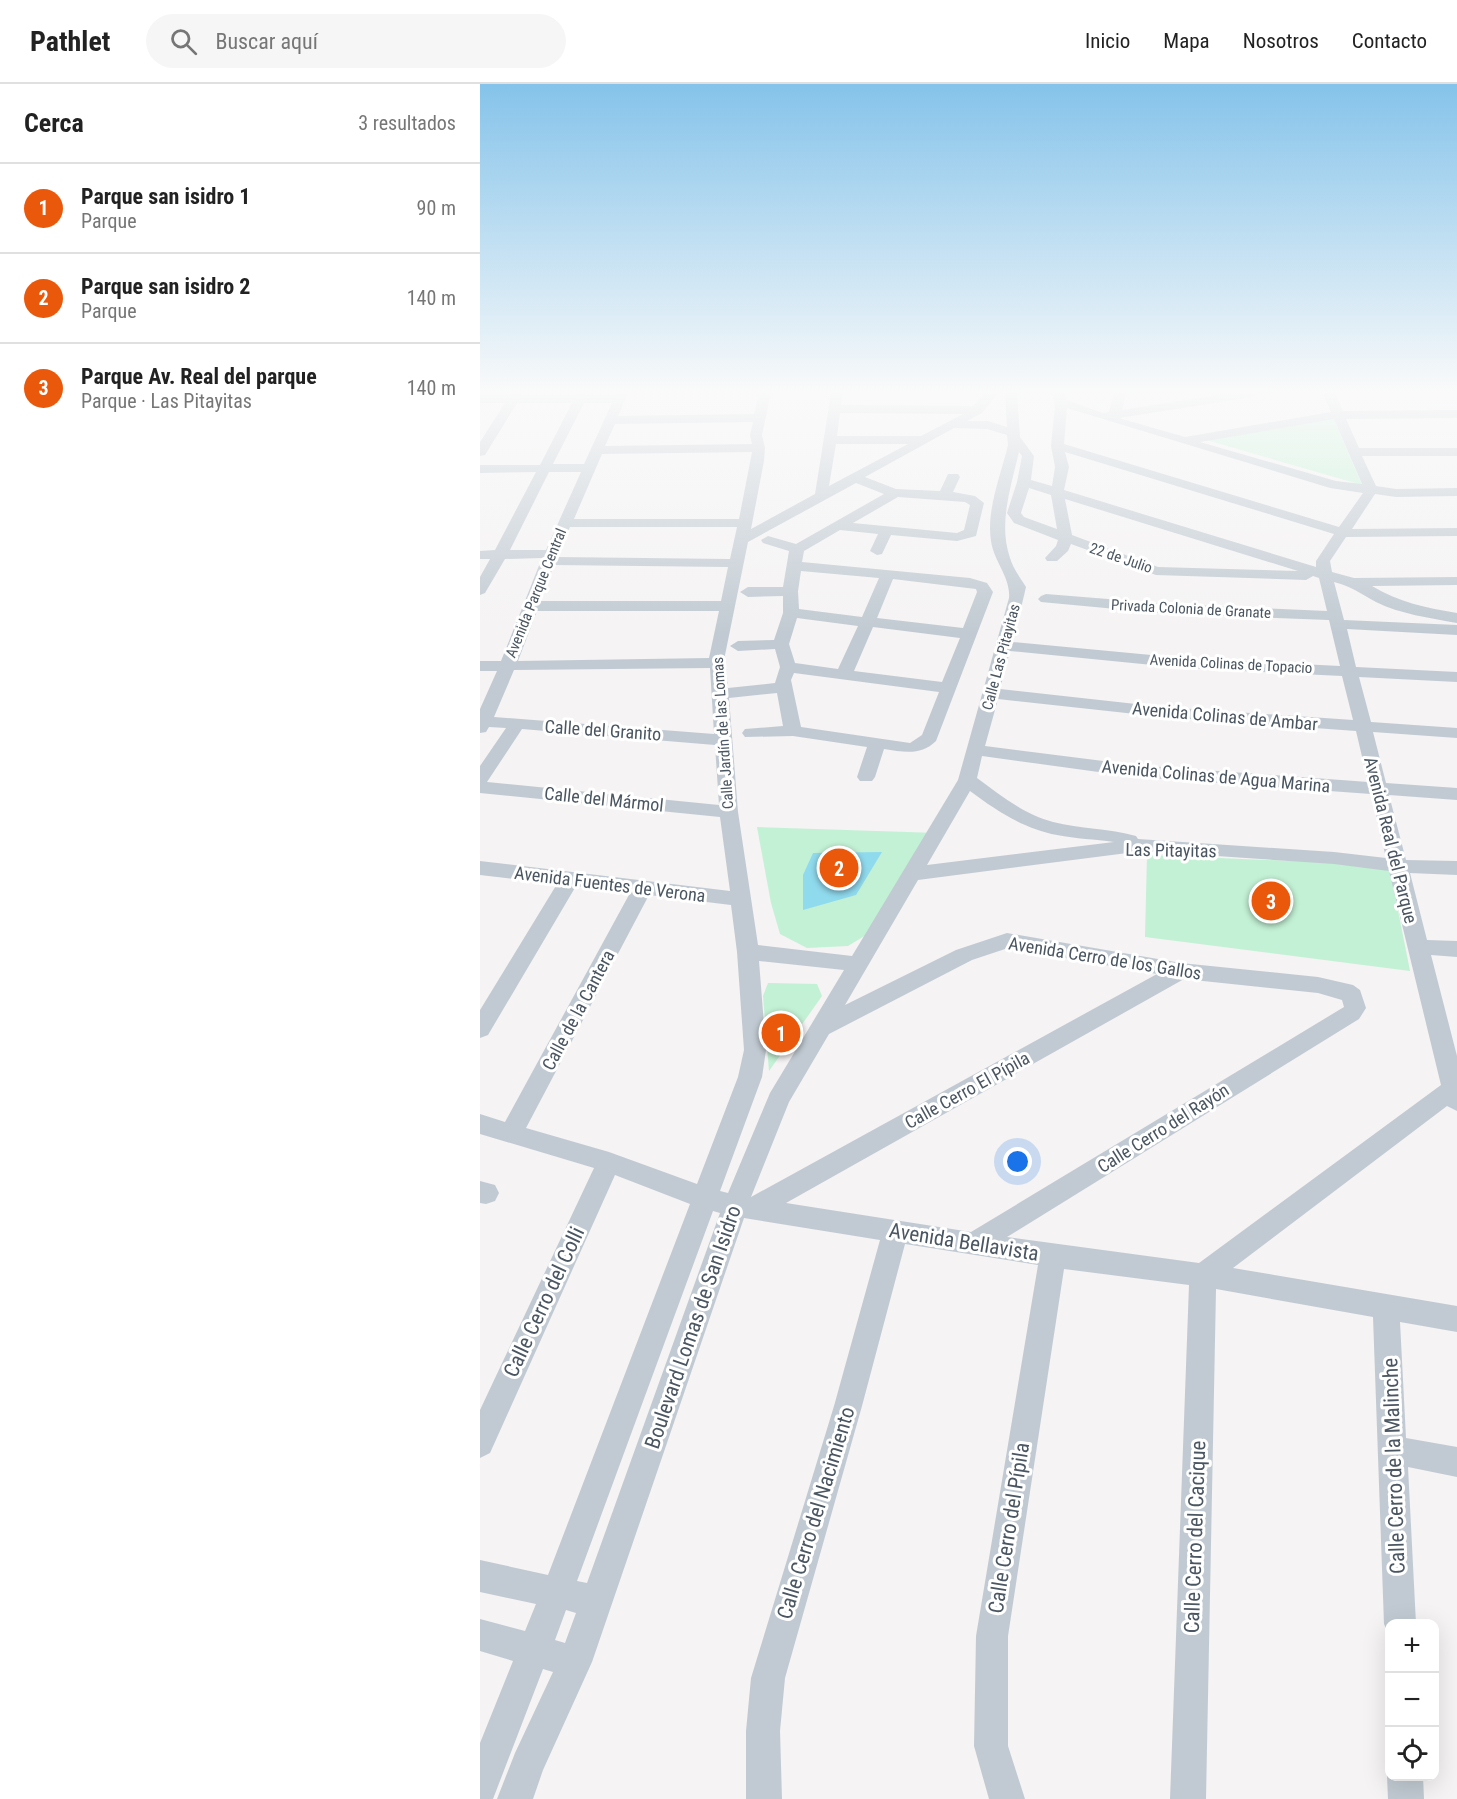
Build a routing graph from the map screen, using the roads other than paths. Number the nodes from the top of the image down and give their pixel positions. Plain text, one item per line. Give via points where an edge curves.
1 (541, 473) edge
2 (588, 473) edge
3 (754, 473) edge
4 (825, 473) edge
5 (864, 473) edge
6 (1006, 473) edge
7 (1025, 473) edge
8 (1061, 473) edge
9 (1146, 473) edge
10 (1293, 473) edge
11 (1363, 473) edge
12 (953, 477) dead end
13 (855, 478) junction
14 (1024, 482) junction
15 (1371, 491) junction
16 (1457, 492) edge
17 (896, 493) junction
18 (1057, 493) junction
19 (944, 496) junction
20 (821, 498) junction
21 (839, 509) dead end
22 (857, 515) junction
23 (565, 523) junction
24 (743, 523) junction
25 (838, 526) junction
26 (886, 531) junction
27 (1457, 532) edge
28 (1344, 533) junction
29 (1066, 538) junction
30 (768, 540) dead end
31 (740, 541) junction
32 (797, 549) junction
33 (480, 555) edge
34 (500, 555) junction
35 (549, 558) junction
36 (1052, 558) dead end
37 (735, 563) junction
38 (795, 566) junction
39 (854, 571) junction
40 (888, 575) junction
41 (1325, 575) junction
42 (1457, 581) edge
43 (1354, 582) junction
44 (480, 590) edge
45 (790, 591) junction
46 (748, 592) dead end
47 (1046, 599) dead end
48 (531, 606) junction
49 (726, 606) junction
50 (791, 613) junction
51 (1457, 619) edge
52 (1337, 620) junction
53 (865, 622) junction
54 (1457, 630) edge
55 (970, 634) junction
56 (781, 644) junction
57 (738, 646) dead end
58 (1005, 646) junction
59 (480, 656) edge
60 (717, 659) junction
61 (509, 661) junction
62 (480, 666) edge
63 (1349, 670) junction
64 (844, 674) junction
65 (1457, 677) edge
66 (785, 678) junction
67 (949, 688) junction
68 (720, 690) junction
69 (993, 693) junction
70 (481, 724) edge
71 (518, 724) junction
72 (1364, 727) junction
73 (793, 731) junction
74 (751, 733) dead end
75 (1457, 733) edge
76 (723, 740) junction
77 (877, 743) junction
78 (976, 750) junction
79 (866, 777) dead end
80 (480, 779) edge
81 (967, 780) junction
82 (480, 787) edge
83 (1377, 789) junction
84 (1457, 794) edge
85 (729, 812) junction
86 (1143, 845) junction
87 (1398, 866) junction
88 (480, 868) edge
89 (1457, 868) edge
90 (910, 874) junction
91 (570, 879) junction
92 (643, 888) junction
93 (741, 899) junction
94 (1418, 947) junction
95 (1457, 949) edge
96 (748, 952) junction
97 (857, 964) junction
98 (1181, 972) junction
99 (1351, 1013) joint
100 (820, 1028) junction
101 (480, 1029) edge
102 (1449, 1039) edge
103 (1455, 1097) edge
104 (480, 1124) edge
105 (512, 1132) junction
106 (609, 1162) junction
107 (704, 1198) junction
108 (744, 1208) junction
109 (896, 1231) junction
110 (975, 1243) junction
111 (1053, 1256) junction
112 (1203, 1275) junction
113 (1386, 1308) junction
114 (1457, 1319) edge
115 (480, 1443) edge
116 (1394, 1450) junction
117 (1457, 1462) edge
118 (480, 1576) edge
119 (557, 1592) junction
120 (597, 1601) junction
121 (1400, 1619) edge
122 (480, 1635) edge
123 (533, 1650) junction
124 (575, 1662) junction
125 (1405, 1781) edge
126 (528, 1782) edge
127 (480, 1787) edge
128 (515, 1799) edge
129 (764, 1799) edge
130 (1007, 1799) edge
131 (1188, 1799) edge
132 (1406, 1799) edge

1 - 34 street
2 - 23 street, Avenida Parque Central
3 - 24 street, Calle Jardín de las Lomas
4 - 20 street
5 - 13 street
6 - 58 street, Calle Las Pitayitas via 998,514 998,540 1003,560 1018,587
7 - 14 street
8 - 18 street, 22 de Julio
9 - 28 street
10 - 15 street
11 - 15 street
12 - 19 street
13 - 17 street
13 - 20 street
14 - 18 street
14 - 29 street via 1014,516
15 - 16 street
15 - 28 street
17 - 19 street
17 - 22 street
18 - 29 street, 22 de Julio
18 - 41 street
19 - 26 street via 976,502 970,535
20 - 31 street
21 - 22 street
22 - 25 street
23 - 24 street
23 - 35 street, Avenida Parque Central
24 - 31 street, Calle Jardín de las Lomas
25 - 26 street
25 - 32 street
26 - 39 street
27 - 28 street
28 - 41 street via 1323,561
29 - 36 street via 1063,548
29 - 41 street, 22 de Julio via 1167,573
30 - 32 street
31 - 37 street, Calle Jardín de las Lomas
32 - 38 street
33 - 34 street
34 - 35 street
34 - 44 street
35 - 37 street
35 - 48 street, Avenida Parque Central
37 - 49 street, Calle Jardín de las Lomas
38 - 39 street
38 - 45 street
39 - 40 street
40 - 53 street
40 - 55 street via 982,586 985,592
41 - 43 street
41 - 52 street, Avenida Real del Parque
42 - 43 street
43 - 51 street via 1382,599
45 - 46 street
45 - 50 street
47 - 52 street, Privada Colonia de Granate
48 - 49 street
48 - 61 street, Avenida Parque Central
49 - 60 street, Calle Jardín de las Lomas
50 - 53 street
50 - 56 street
52 - 54 street, Privada Colonia de Granate
52 - 63 street, Avenida Real del Parque
53 - 55 street
53 - 64 street
55 - 67 street
56 - 57 street
56 - 66 street
58 - 63 street, Avenida Colinas de Topacio via 1183,663
58 - 69 street, Calle Las Pitayitas
59 - 61 street
60 - 61 street
60 - 68 street, Calle Jardín de las Lomas
61 - 62 street
61 - 70 street, Avenida Parque Central
63 - 65 street, Avenida Colinas de Topacio
63 - 72 street, Avenida Real del Parque
64 - 66 street
64 - 67 street
66 - 68 street
66 - 73 street
67 - 77 street via 930,737 923,744 911,748
68 - 76 street, Calle Jardín de las Lomas
69 - 72 street, Avenida Colinas de Ambar via 1162,712
69 - 78 street, Calle Las Pitayitas
70 - 71 street, Calle del Granito
71 - 76 street, Calle del Granito
71 - 80 street
72 - 75 street, Avenida Colinas de Ambar
72 - 83 street, Avenida Real del Parque
73 - 74 street
73 - 77 street
76 - 85 street, Calle Jardín de las Lomas
77 - 79 street
78 - 81 street, Calle Las Pitayitas
78 - 83 street, Avenida Colinas de Agua Marina via 1135,771
81 - 86 street via 1038,824
81 - 90 street, Calle Las Pitayitas
82 - 85 street, Calle del Mármol
83 - 84 street, Avenida Colinas de Agua Marina
83 - 87 street, Avenida Real del Parque
85 - 93 street, Calle Jardín de las Lomas
86 - 87 street, Las Pitayitas
86 - 90 street, Las Pitayitas
87 - 89 street, Las Pitayitas
87 - 94 street, Avenida Real del Parque
88 - 91 street, Avenida Fuentes de Verona
90 - 97 street, Boulevard Lomas de San Isidro
91 - 92 street, Avenida Fuentes de Verona
91 - 101 street
92 - 93 street, Avenida Fuentes de Verona
92 - 105 street, Calle de la Cantera
93 - 96 street, Boulevard Lomas de San Isidro
94 - 95 street
94 - 102 street, Avenida Real del Parque
96 - 97 street
96 - 107 street, Boulevard Lomas de San Isidro via 755,1034 753,1063
97 - 100 street, Boulevard Lomas de San Isidro
98 - 99 street, Avenida Cerro de los Gallos via 1334,988 1352,996 1355,1008
98 - 100 street, Avenida Cerro de los Gallos via 1008,939 964,956
98 - 108 street, Calle Cerro El Pípila
99 - 110 street, Calle Cerro del Rayón
100 - 108 street, Boulevard Lomas de San Isidro via 778,1100
102 - 103 street, Avenida Real del Parque
103 - 112 street
104 - 105 street, Avenida Bellavista
105 - 106 street, Avenida Bellavista
106 - 107 street, Avenida Bellavista
106 - 115 street, Calle Cerro del Colli
107 - 108 street, Avenida Bellavista
107 - 119 street, Boulevard Lomas de San Isidro
108 - 109 street, Avenida Bellavista
108 - 120 street, Boulevard Lomas de San Isidro
109 - 110 street, Avenida Bellavista
109 - 129 street, Calle Cerro del Nacimiento via 768,1678 763,1731
110 - 111 street, Avenida Bellavista
111 - 112 street, Avenida Bellavista
111 - 130 street, Calle Cerro del Pípila via 992,1636 991,1746
112 - 113 street, Avenida Bellavista
112 - 131 street, Calle Cerro del Cacique
113 - 114 street, Avenida Bellavista
113 - 116 street, Calle Cerro de la Malinche
116 - 117 street
116 - 121 street, Calle Cerro de la Malinche
118 - 119 street
119 - 120 street
119 - 123 street, Boulevard Lomas de San Isidro
120 - 124 street, Boulevard Lomas de San Isidro
122 - 123 street
123 - 124 street
123 - 127 street, Boulevard Lomas de San Isidro
124 - 126 street, Boulevard Lomas de San Isidro
125 - 132 street
126 - 128 street, Boulevard Lomas de San Isidro

